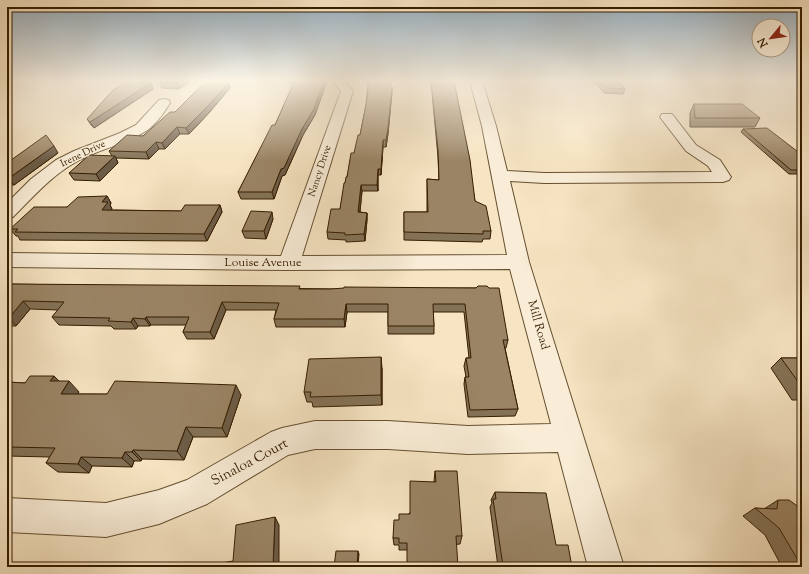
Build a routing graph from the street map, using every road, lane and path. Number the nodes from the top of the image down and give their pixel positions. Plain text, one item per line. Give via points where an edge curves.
1 (160, 108) edge
2 (341, 108) edge
3 (484, 108) edge
4 (667, 118) dead end
5 (500, 176) junction
6 (7, 213) edge
7 (7, 260) edge
8 (520, 262) junction
9 (289, 263) junction
10 (570, 438) junction
11 (7, 515) edge
12 (606, 567) edge

1 - 6 street, Irene Drive via 142,128 89,149 51,170
2 - 9 street, Nancy Drive
3 - 5 street, Mill Road
4 - 5 street via 691,148 714,163 723,177
5 - 8 street, Mill Road
7 - 9 street, Louise Avenue
8 - 9 street, Louise Avenue
8 - 10 street, Mill Road
10 - 11 street, Sinaloa Court via 468,440 315,435 282,442 196,493 159,507 106,520
10 - 12 street, Mill Road

